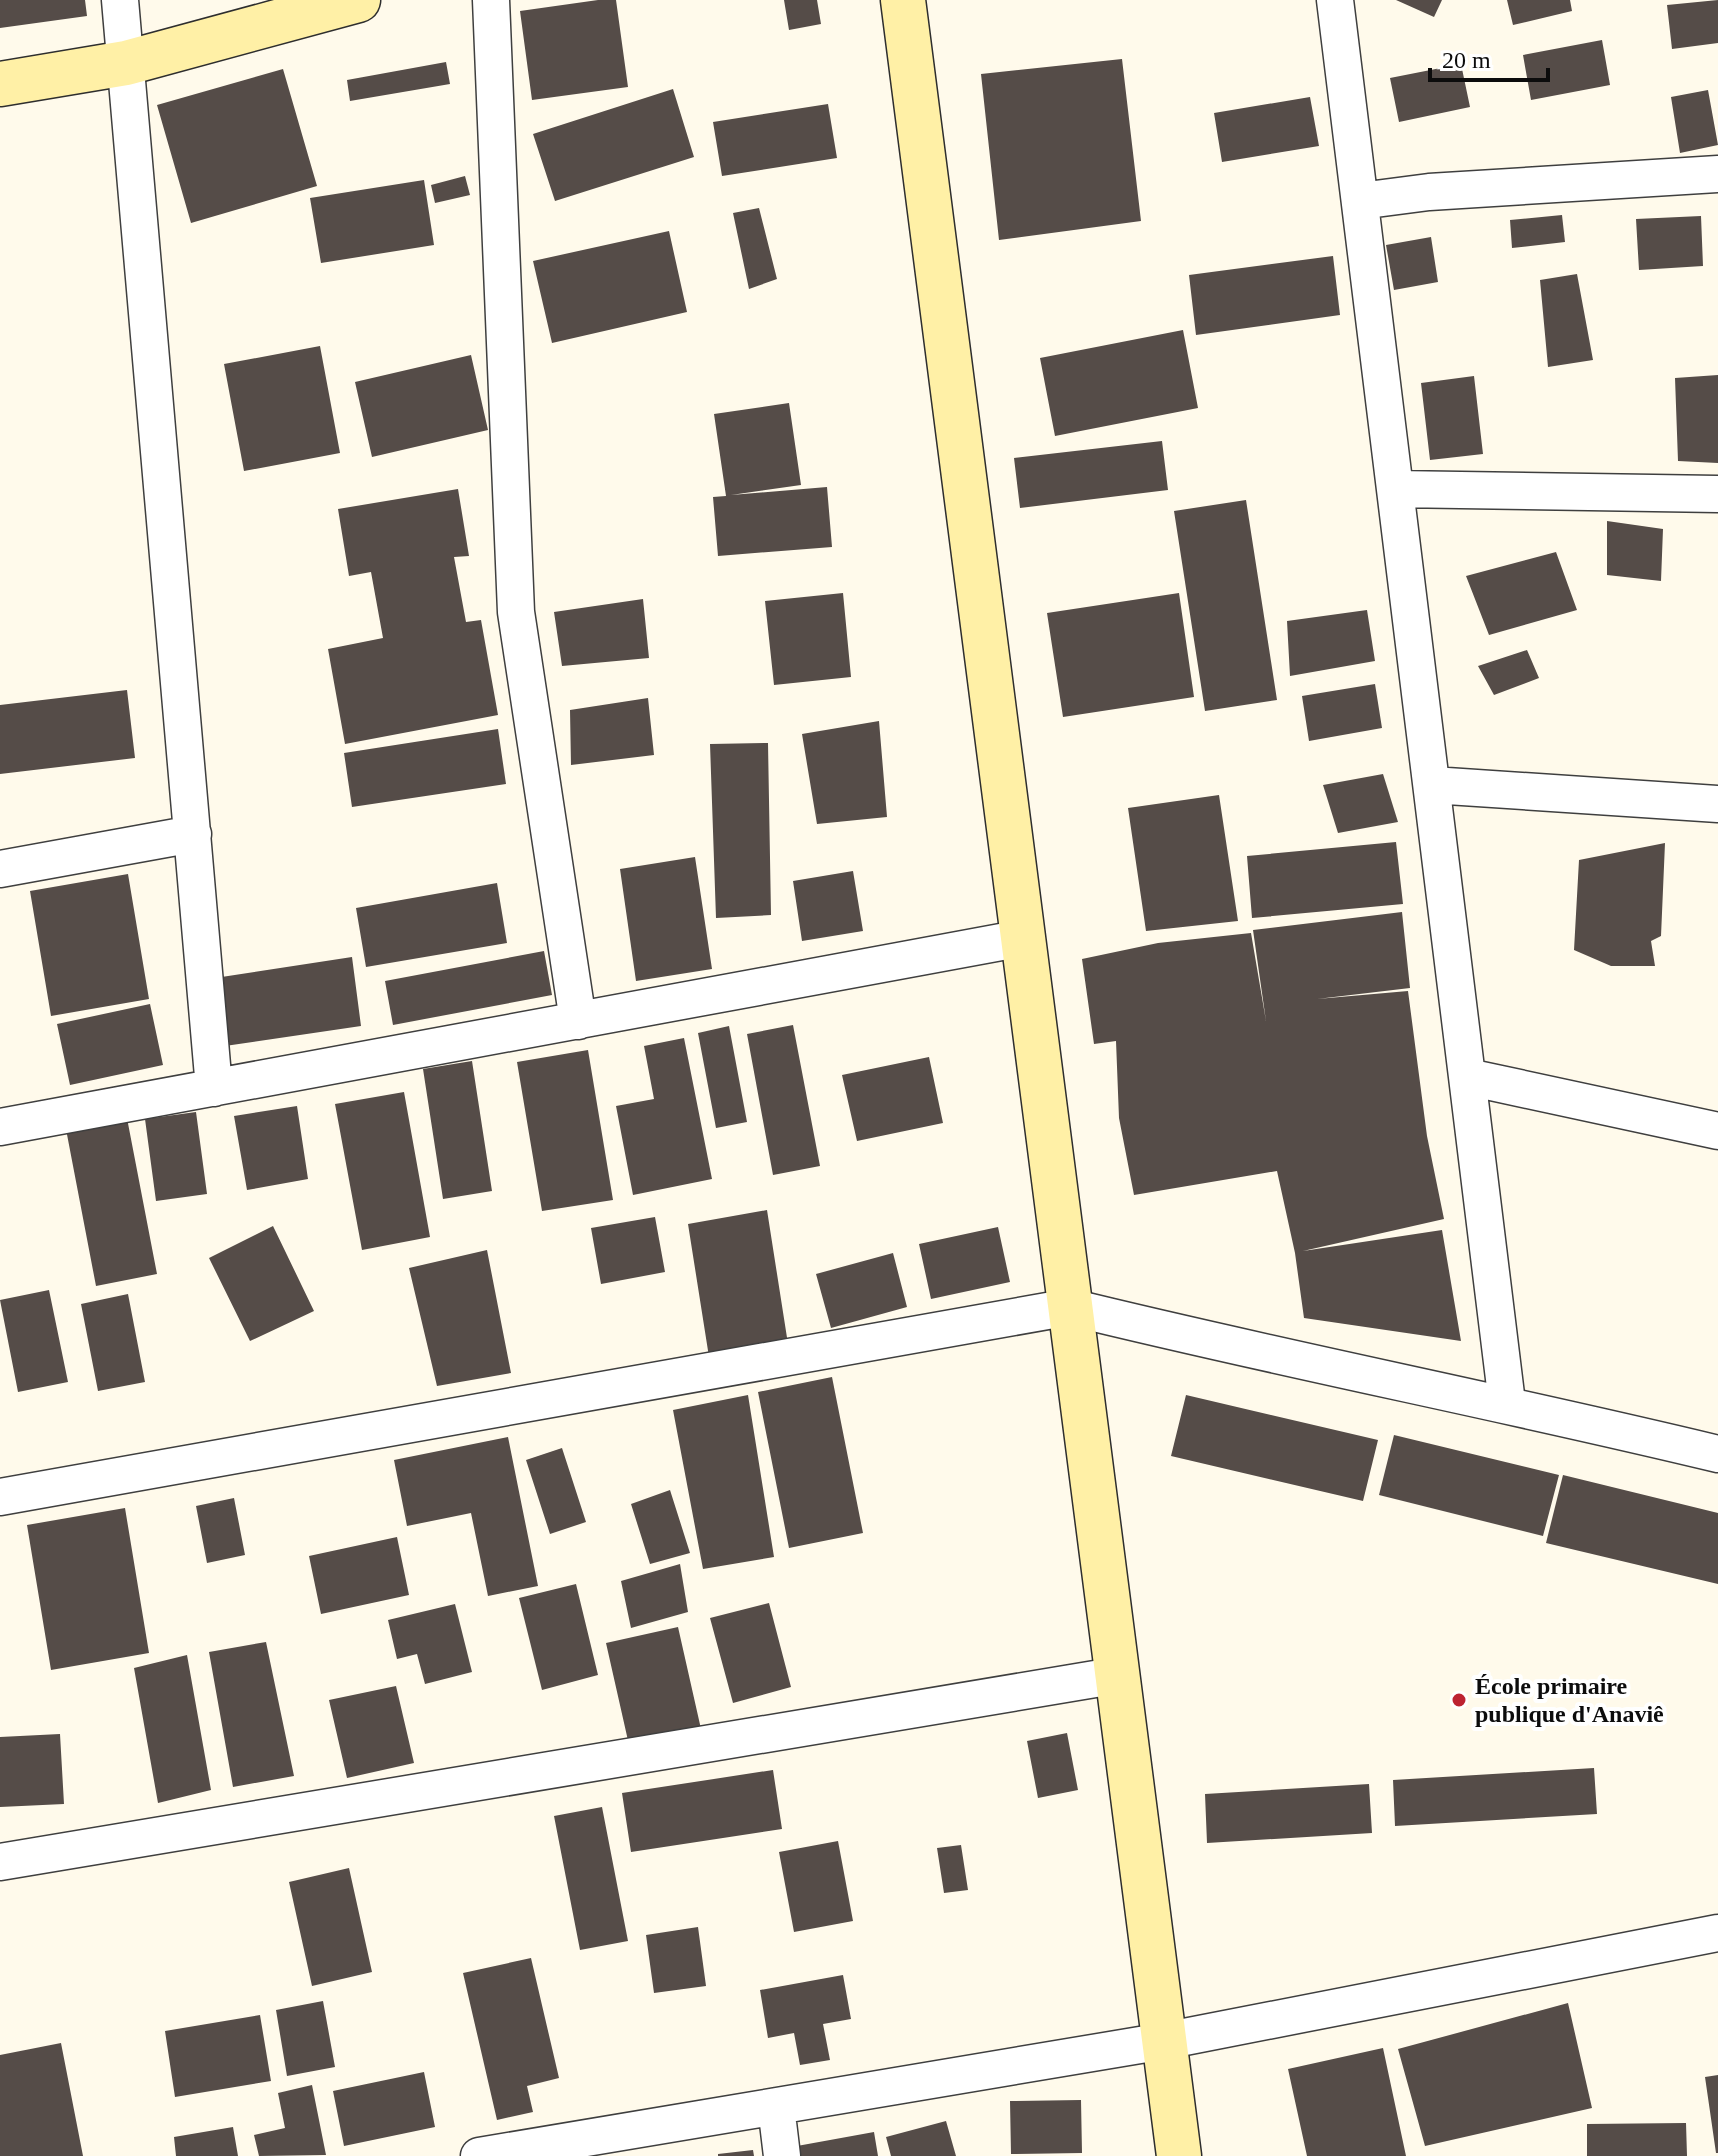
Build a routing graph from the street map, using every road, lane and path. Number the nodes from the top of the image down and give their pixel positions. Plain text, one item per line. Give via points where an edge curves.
1 (120, 0) edge
2 (358, 0) edge
3 (491, 0) edge
4 (903, 0) edge
5 (1335, 0) edge
6 (126, 63) junction
7 (0, 84) edge
8 (1718, 174) edge
9 (1360, 201) junction
10 (1395, 489) junction
11 (1718, 494) edge
12 (1432, 785) junction
13 (1718, 804) edge
14 (193, 834) junction
15 (0, 869) edge
16 (1023, 938) junction
17 (578, 1021) junction
18 (1468, 1077) junction
19 (214, 1088) junction
20 (0, 1127) edge
21 (1718, 1131) edge
22 (1070, 1307) junction
23 (1507, 1403) junction
24 (1718, 1454) edge
25 (0, 1497) edge
26 (1119, 1675) junction
27 (0, 1862) edge
28 (1718, 1933) edge
29 (1164, 2041) junction
30 (776, 2106) junction
31 (479, 2156) edge
32 (782, 2156) edge
33 (1179, 2156) edge

1 - 6 street
2 - 6 street
3 - 17 street via 516,612
4 - 16 street
5 - 9 street
6 - 7 street
6 - 14 street
8 - 9 street
9 - 10 street
10 - 11 street
10 - 12 street
12 - 13 street
12 - 18 street
14 - 15 street
14 - 19 street
16 - 17 street
16 - 22 street
17 - 19 street
18 - 21 street
18 - 23 street
19 - 20 street
22 - 23 street via 1236,1348
22 - 25 street
22 - 26 street
23 - 24 street
26 - 27 street
26 - 29 street
28 - 29 street
29 - 30 street
29 - 33 street
30 - 31 street
30 - 32 street

